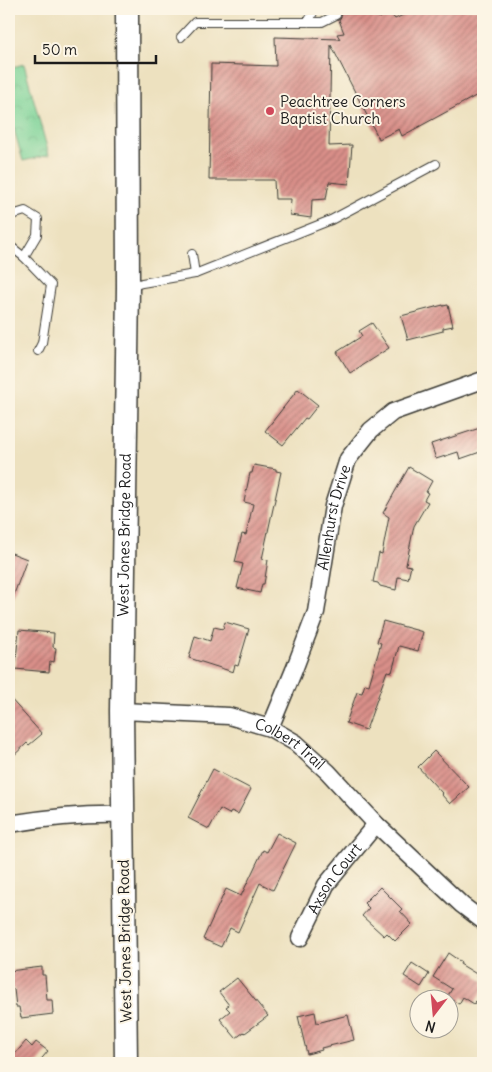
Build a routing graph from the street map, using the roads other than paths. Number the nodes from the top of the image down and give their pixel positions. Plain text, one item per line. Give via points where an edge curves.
1 (127, 9) edge
2 (315, 9) edge
3 (336, 15) dead end
4 (308, 22) junction
5 (181, 36) dead end
6 (436, 164) dead end
7 (9, 216) edge
8 (9, 245) edge
9 (192, 254) dead end
10 (24, 257) junction
11 (195, 274) junction
12 (128, 288) junction
13 (38, 351) dead end
14 (483, 380) edge
15 (122, 711) junction
16 (270, 728) junction
17 (124, 815) junction
18 (9, 824) edge
19 (376, 824) junction
20 (483, 921) edge
21 (300, 938) dead end
22 (126, 1063) edge

1 - 12 street, West Jones Bridge Road
2 - 4 lane
3 - 4 lane via 322,22
4 - 5 lane via 195,22
6 - 11 lane via 331,220
7 - 10 lane via 25,211 38,219 37,235
8 - 10 lane
9 - 11 lane
10 - 13 lane via 51,285
11 - 12 lane
12 - 15 street, West Jones Bridge Road
14 - 16 street, Allenhurst Drive via 393,412 372,430 348,459 333,506 316,612
15 - 16 street, Colbert Trail via 229,716
15 - 17 street, West Jones Bridge Road
16 - 19 street, Colbert Trail via 296,743
17 - 18 street
17 - 22 street, West Jones Bridge Road
19 - 20 street, Colbert Trail
19 - 21 street, Axson Court via 326,884

